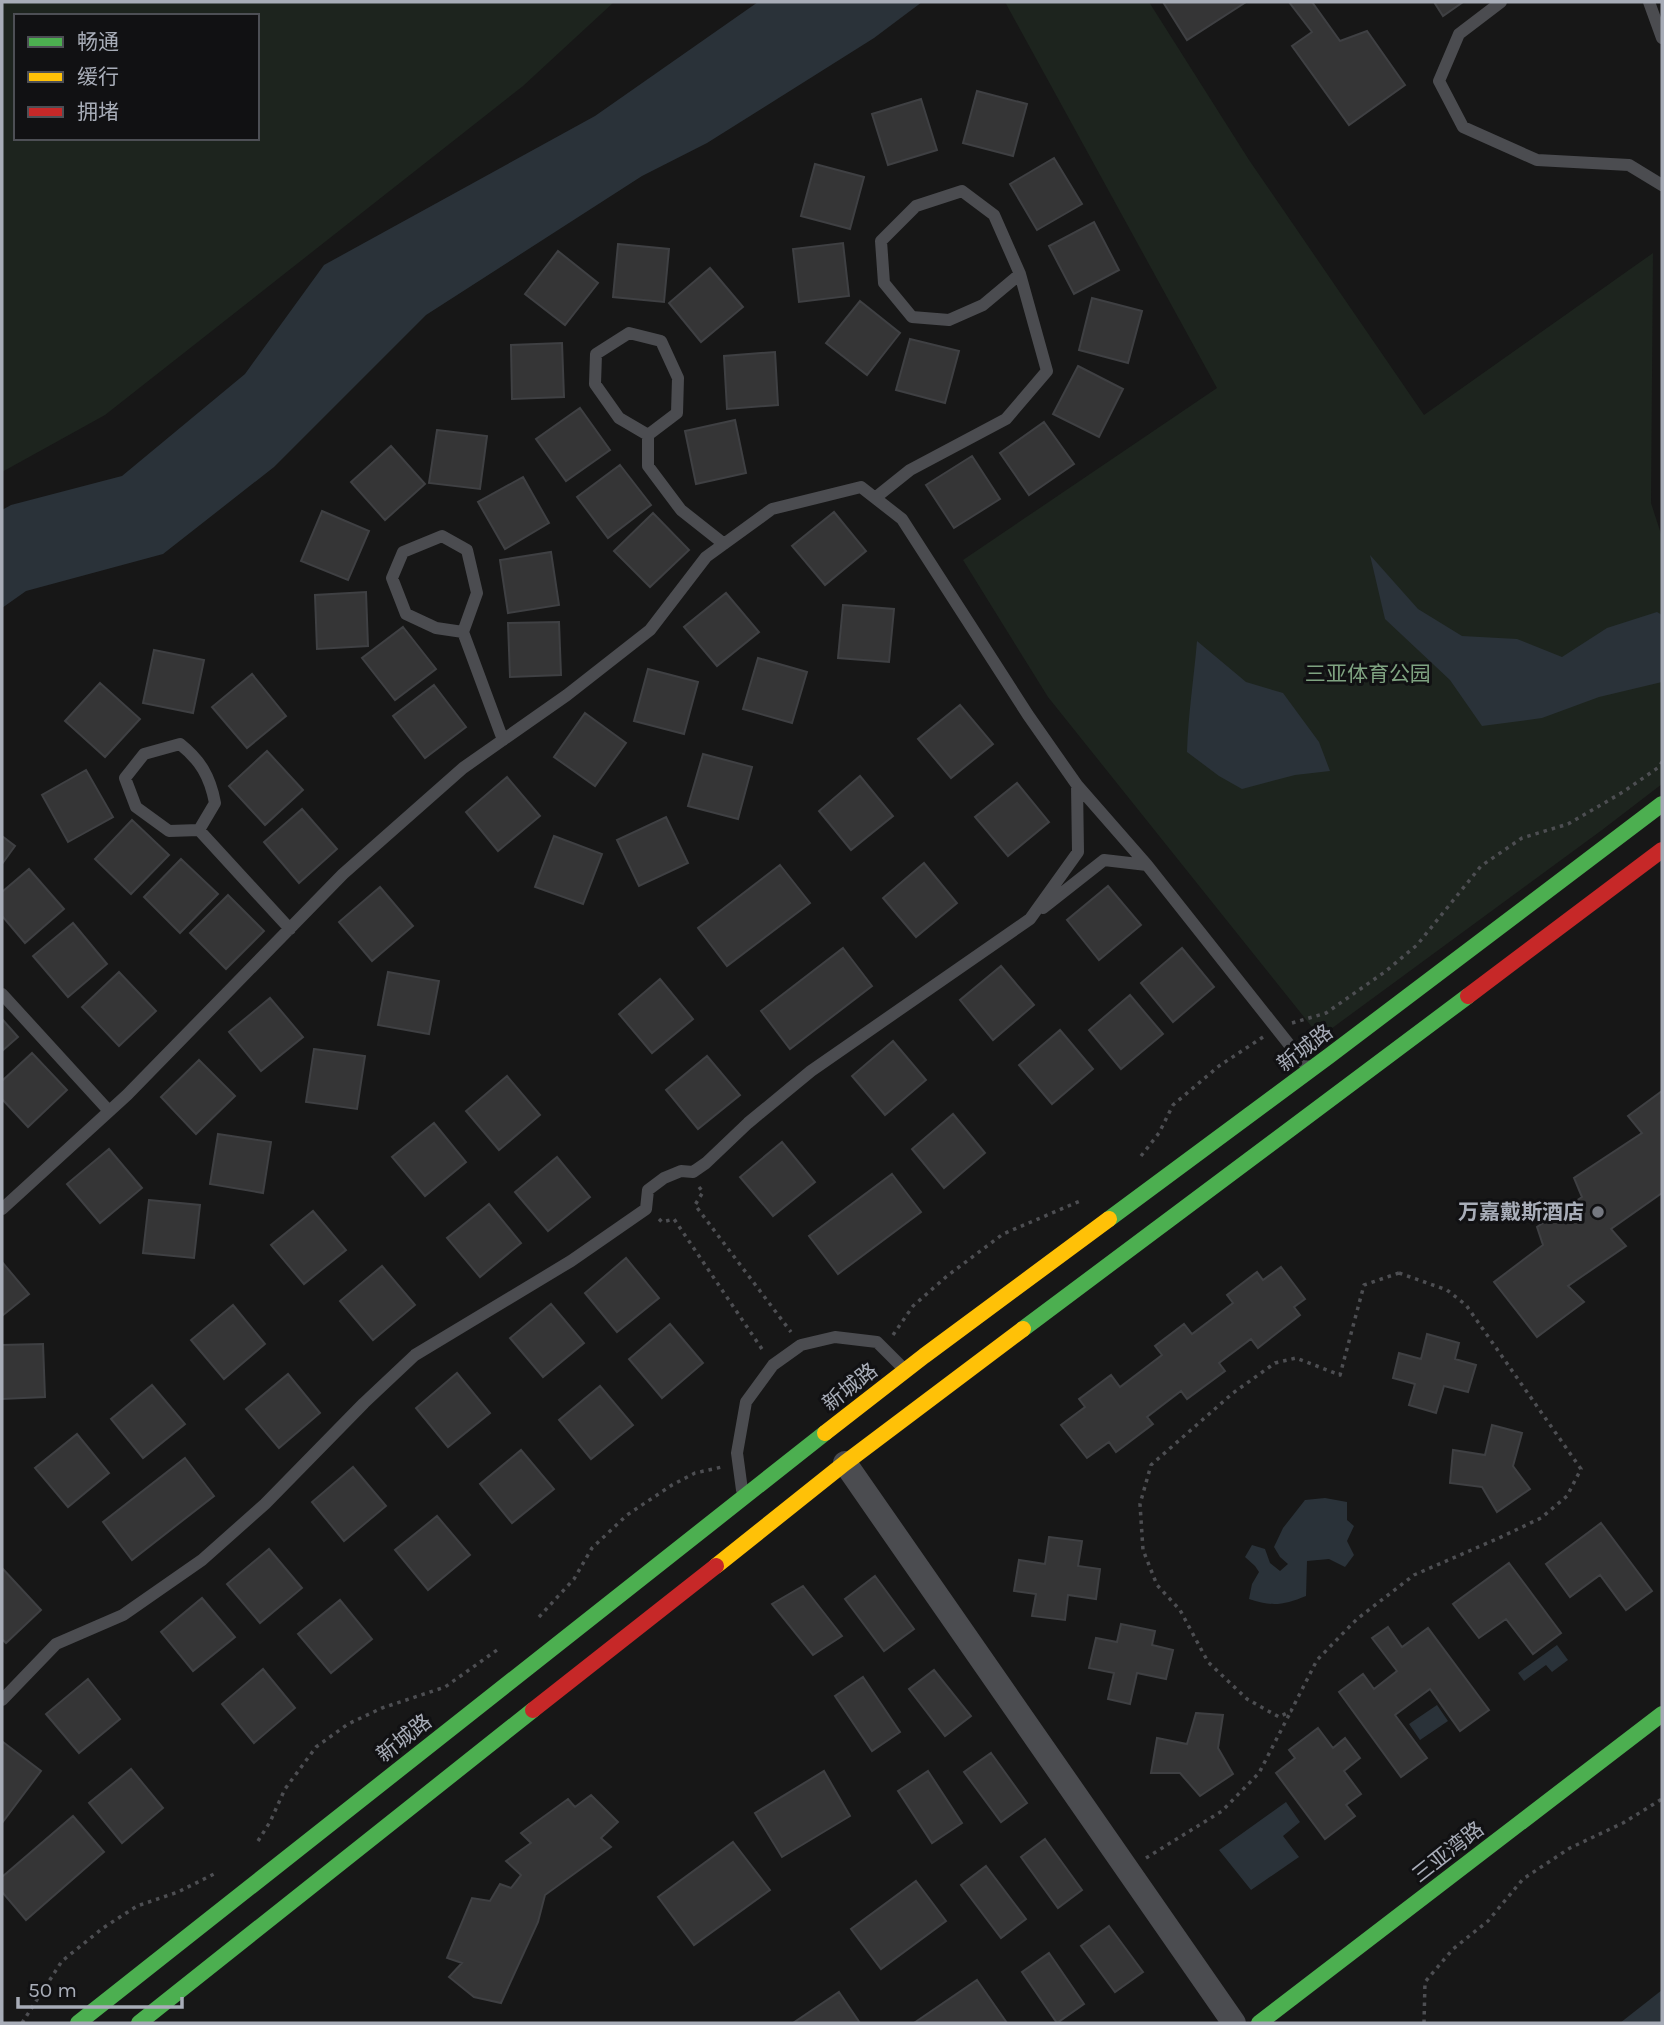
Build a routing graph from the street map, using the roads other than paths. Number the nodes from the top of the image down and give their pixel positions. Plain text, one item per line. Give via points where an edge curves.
1 (1501, 2) edge
2 (1649, 2) edge
3 (1662, 38) edge
4 (1662, 185) edge
5 (1020, 274) junction
6 (648, 435) junction
7 (875, 498) junction
8 (724, 544) junction
9 (463, 632) junction
10 (503, 740) junction
11 (1077, 785) junction
12 (1662, 804) edge
13 (199, 830) junction
14 (1662, 850) edge
15 (1147, 865) junction
16 (1030, 919) junction
17 (290, 929) junction
18 (2, 994) edge
19 (1309, 1071) junction
20 (109, 1111) junction
21 (2, 1209) edge
22 (905, 1370) junction
23 (845, 1463) junction
24 (743, 1497) junction
25 (2, 1700) edge
26 (1662, 1714) edge
27 (78, 2023) edge
28 (139, 2023) edge
29 (1234, 2023) edge
30 (1259, 2023) edge

1 - 4 lane via 1459,34 1439,81 1463,127 1537,160 1629,165
2 - 3 lane
5 - 5 lane via 993,215 962,191 916,206 881,241 884,283 912,317 949,320 983,305
5 - 7 lane via 1047,371 1006,419 910,470
6 - 6 lane via 677,413 678,378 661,341 629,333 596,354 595,384 619,418
6 - 8 lane via 648,466 681,510
7 - 8 lane via 861,487 772,509
7 - 11 lane via 902,519
8 - 10 lane via 706,557 650,630
9 - 9 lane via 477,593 467,551 442,536 403,552 392,578 406,614 436,628
9 - 10 lane
10 - 17 lane via 463,768 343,874
11 - 15 lane
11 - 16 lane via 1078,852
12 - 19 main road, 新城路
13 - 13 lane via 169,831 136,807 125,778 144,754 180,744 195,757 212,785 215,803
13 - 17 lane
14 - 23 main road
15 - 16 lane via 1104,860
15 - 19 lane
16 - 25 lane via 811,1072 706,1163 664,1178 648,1190 646,1209 571,1261 415,1355 202,1560 123,1615 56,1644
17 - 20 lane
18 - 20 lane
19 - 22 main road, 新城路
20 - 21 lane
22 - 24 main road, 新城路
22 - 24 lane via 877,1342 835,1337 801,1345 773,1365 746,1402 737,1453
23 - 28 main road
23 - 29 street
24 - 27 main road, 新城路
26 - 30 main road, 三亚湾路

